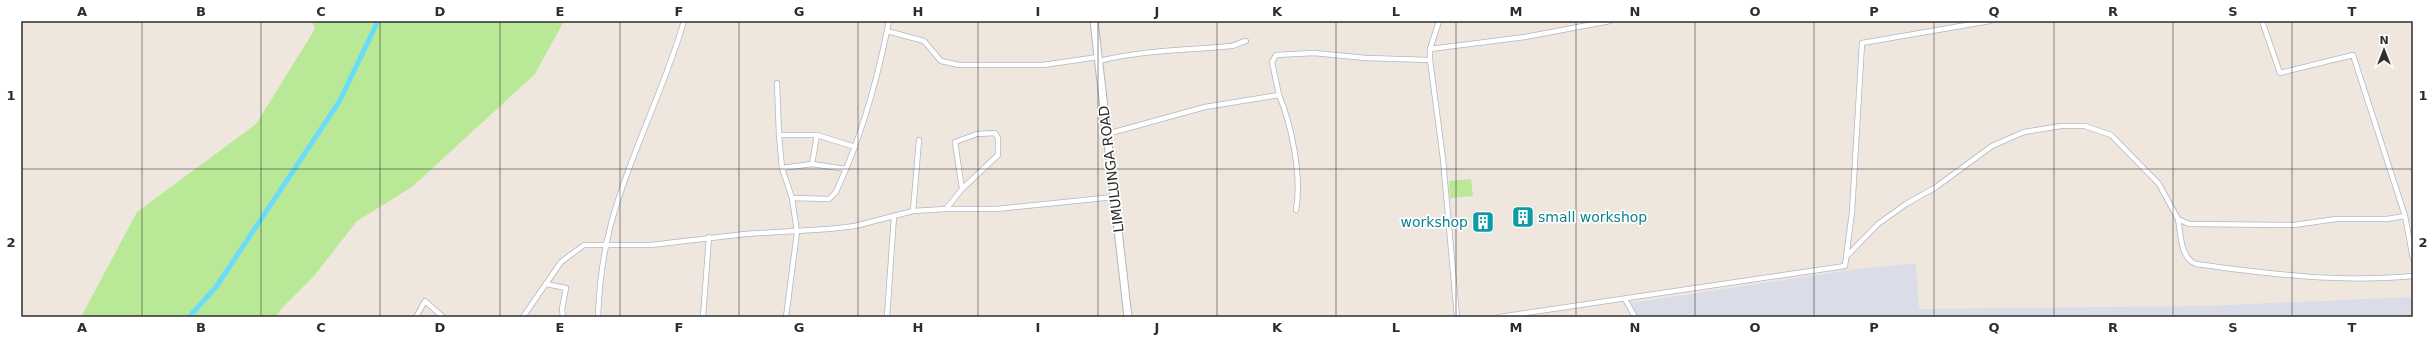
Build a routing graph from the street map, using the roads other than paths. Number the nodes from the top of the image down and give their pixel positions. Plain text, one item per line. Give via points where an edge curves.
1 (684, 21) edge
2 (889, 21) edge
3 (1094, 21) edge
4 (1439, 21) edge
5 (1610, 21) edge
6 (1990, 21) edge
7 (2262, 21) edge
8 (887, 31) junction
9 (1246, 41) dead end
10 (1430, 49) junction
11 (1098, 59) junction
12 (1430, 60) junction
13 (777, 83) dead end
14 (1279, 95) junction
15 (1107, 134) junction
16 (779, 135) junction
17 (817, 135) junction
18 (919, 140) dead end
19 (855, 147) junction
20 (812, 164) junction
21 (782, 168) junction
22 (846, 169) junction
23 (962, 189) junction
24 (1114, 197) junction
25 (792, 198) junction
26 (946, 209) junction
27 (1296, 210) dead end
28 (913, 211) junction
29 (894, 216) junction
30 (2405, 216) junction
31 (2178, 219) junction
32 (797, 232) junction
33 (709, 237) junction
34 (607, 246) junction
35 (1847, 256) junction
36 (2413, 259) edge
37 (2413, 276) edge
38 (546, 284) junction
39 (1625, 299) junction
40 (416, 317) edge
41 (443, 317) edge
42 (523, 317) edge
43 (563, 317) edge
44 (598, 317) edge
45 (703, 317) edge
46 (786, 317) edge
47 (887, 317) edge
48 (1128, 317) edge
49 (1457, 317) edge
50 (1499, 317) edge
51 (1635, 317) edge

1 - 34 street via 611,224
2 - 8 street
3 - 11 main road, LIMULUNGA ROAD
4 - 10 street
5 - 10 street via 1525,37
6 - 35 street via 1862,43
7 - 30 street via 2280,73 2353,55
8 - 11 street via 924,41 941,61 959,66 1043,65
8 - 19 street via 879,72
9 - 11 street via 1233,46
10 - 12 street
11 - 15 main road, LIMULUNGA ROAD
12 - 14 street via 1314,53 1276,55 1272,62
12 - 49 street via 1443,159
13 - 16 street
14 - 15 street via 1205,107
14 - 27 street via 1287,116 1295,164 1298,195
15 - 24 main road, LIMULUNGA ROAD
16 - 17 street
16 - 21 street
17 - 19 street
17 - 20 street
18 - 28 street
19 - 22 street
20 - 21 street
20 - 22 street
21 - 25 street
22 - 25 street via 836,192 829,199
23 - 23 street via 998,154 998,138 995,133 977,134 955,142
23 - 26 street
24 - 26 street via 997,209
24 - 48 main road, LIMULUNGA ROAD
25 - 32 street
26 - 28 street
28 - 29 street
29 - 32 street via 855,226
29 - 47 street
30 - 31 street via 2266,226 2189,224
30 - 36 street
31 - 35 street via 2160,184 2111,135 2085,126 2056,127 2024,132 1992,146 1936,187 1878,224
31 - 37 street via 2184,254 2190,262 2196,264 2328,276
32 - 33 street
32 - 46 street
33 - 34 street via 651,245
33 - 45 street
34 - 38 street via 584,245 566,257
34 - 44 street via 601,274
35 - 39 street via 1845,266
38 - 42 street
38 - 43 street via 566,288
39 - 50 street
39 - 51 street
40 - 41 street via 425,301

